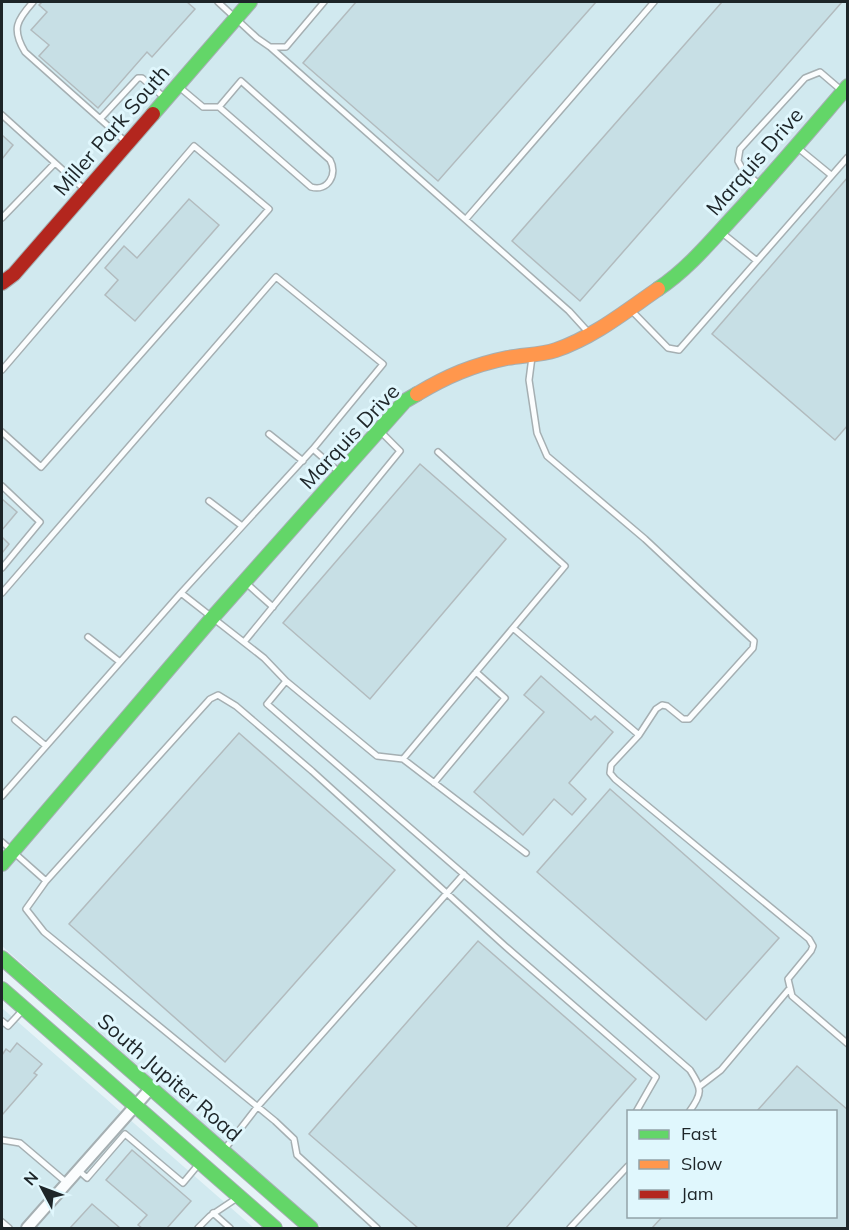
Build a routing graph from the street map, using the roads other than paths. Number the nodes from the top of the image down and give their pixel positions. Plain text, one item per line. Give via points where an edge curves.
1 (33, 2) edge
2 (218, 2) edge
3 (250, 2) edge
4 (324, 2) edge
5 (654, 2) edge
6 (235, 18) junction
7 (270, 47) junction
8 (177, 85) junction
9 (845, 88) edge
10 (166, 99) junction
11 (219, 107) junction
12 (2, 115) edge
13 (100, 119) junction
14 (127, 143) junction
15 (796, 146) junction
16 (848, 157) edge
17 (55, 163) junction
18 (831, 176) junction
19 (762, 186) junction
20 (86, 191) junction
21 (2, 218) edge
22 (466, 219) junction
23 (720, 232) junction
24 (757, 261) junction
25 (2, 284) edge
26 (630, 308) junction
27 (590, 335) junction
28 (532, 355) junction
29 (2, 370) edge
30 (378, 430) junction
31 (2, 432) edge
32 (269, 434) dead end
33 (313, 449) junction
34 (438, 452) dead end
35 (303, 460) junction
36 (341, 473) junction
37 (2, 486) edge
38 (209, 501) dead end
39 (242, 526) junction
40 (2, 568) edge
41 (244, 582) junction
42 (2, 593) edge
43 (181, 593) junction
44 (273, 607) junction
45 (213, 616) junction
46 (513, 628) junction
47 (88, 637) dead end
48 (244, 642) junction
49 (120, 662) junction
50 (476, 672) junction
51 (286, 681) junction
52 (15, 720) dead end
53 (639, 735) junction
54 (46, 747) junction
55 (403, 759) junction
56 (434, 783) junction
57 (2, 796) edge
58 (7, 846) edge
59 (526, 853) dead end
60 (2, 864) edge
61 (464, 874) junction
62 (46, 881) junction
63 (447, 893) junction
64 (2, 958) edge
65 (790, 988) junction
66 (2, 989) edge
67 (24, 1009) junction
68 (2, 1021) edge
69 (848, 1044) edge
70 (700, 1086) junction
71 (151, 1088) junction
72 (258, 1106) junction
73 (134, 1107) junction
74 (637, 1110) edge
75 (691, 1110) edge
76 (2, 1140) edge
77 (223, 1151) junction
78 (200, 1163) junction
79 (627, 1167) edge
80 (78, 1170) junction
81 (255, 1179) junction
82 (67, 1183) junction
83 (238, 1197) junction
84 (213, 1213) junction
85 (2, 1222) edge
86 (9, 1228) edge
87 (27, 1228) edge
88 (198, 1228) edge
89 (230, 1228) edge
90 (275, 1228) edge
91 (311, 1228) edge
92 (377, 1228) edge
93 (570, 1228) edge

1 - 13 lane via 17,23 25,52
2 - 6 lane
3 - 6 street, Miller Park South
4 - 7 lane via 286,47
5 - 22 lane
6 - 7 lane
6 - 8 street, Miller Park South
7 - 22 lane
8 - 10 street, Miller Park South
8 - 11 lane via 203,107
9 - 15 street, Marquis Drive
9 - 19 lane via 820,72 805,78 740,149 738,161 743,170
10 - 13 lane via 138,78
10 - 14 street, Miller Park South
11 - 11 lane via 241,81 330,160 334,172 331,179 325,186 311,187
12 - 17 lane
13 - 14 lane
14 - 20 street, Miller Park South
15 - 18 lane
15 - 19 street, Marquis Drive
16 - 18 lane
17 - 20 lane
17 - 21 lane
18 - 24 lane
19 - 23 street, Marquis Drive
20 - 25 street, Miller Park South
22 - 27 lane via 569,310
23 - 24 lane
23 - 26 street, Marquis Drive via 674,278
24 - 26 lane via 679,350 669,348
26 - 27 street, Marquis Drive
27 - 28 street, Marquis Drive via 554,351
28 - 30 street, Marquis Drive via 447,376 405,401
28 - 53 lane via 529,380 537,433 547,456 645,539 754,640 753,648 689,718 683,719 662,705
29 - 31 lane via 194,147 269,208 41,467
30 - 36 street, Marquis Drive
30 - 44 lane via 400,451
32 - 35 lane
33 - 35 lane
33 - 36 lane
33 - 42 lane via 383,364 276,277
34 - 46 lane via 565,566
35 - 39 lane
36 - 41 street, Marquis Drive
37 - 40 lane via 40,522
38 - 39 lane
39 - 43 lane
41 - 44 lane
41 - 45 street, Marquis Drive
43 - 45 lane
43 - 49 lane
44 - 48 lane
45 - 48 lane
45 - 58 street, Marquis Drive
46 - 50 lane
46 - 53 lane
47 - 49 lane
48 - 51 lane
49 - 54 lane
50 - 55 lane
50 - 56 lane via 505,698
51 - 55 lane via 377,756
51 - 61 lane via 267,704
52 - 54 lane
53 - 65 lane via 611,765 610,773 809,939 813,946 788,979
54 - 57 lane
55 - 56 lane
56 - 59 lane
58 - 60 street, Marquis Drive
58 - 62 lane
61 - 63 lane
61 - 70 lane via 690,1070
62 - 63 lane via 210,699 218,695 245,713
62 - 72 lane via 27,909 45,932
63 - 72 lane
63 - 74 lane via 656,1077
64 - 71 street, South Jupiter Road
65 - 69 lane via 792,996
65 - 70 lane via 721,1070
66 - 67 street
67 - 68 lane via 8,1026
67 - 73 street
70 - 75 lane via 699,1099
71 - 73 street
71 - 77 street, South Jupiter Road
72 - 77 lane
72 - 92 lane via 294,1139 297,1155
73 - 78 street
73 - 80 street
76 - 82 lane via 20,1143
77 - 81 street, South Jupiter Road
78 - 80 lane via 183,1183 125,1134 87,1178
78 - 83 street
79 - 93 lane
80 - 82 street
81 - 83 street
81 - 91 street, South Jupiter Road
82 - 87 street
83 - 84 lane
83 - 90 street
84 - 88 lane
84 - 89 lane
85 - 86 lane

